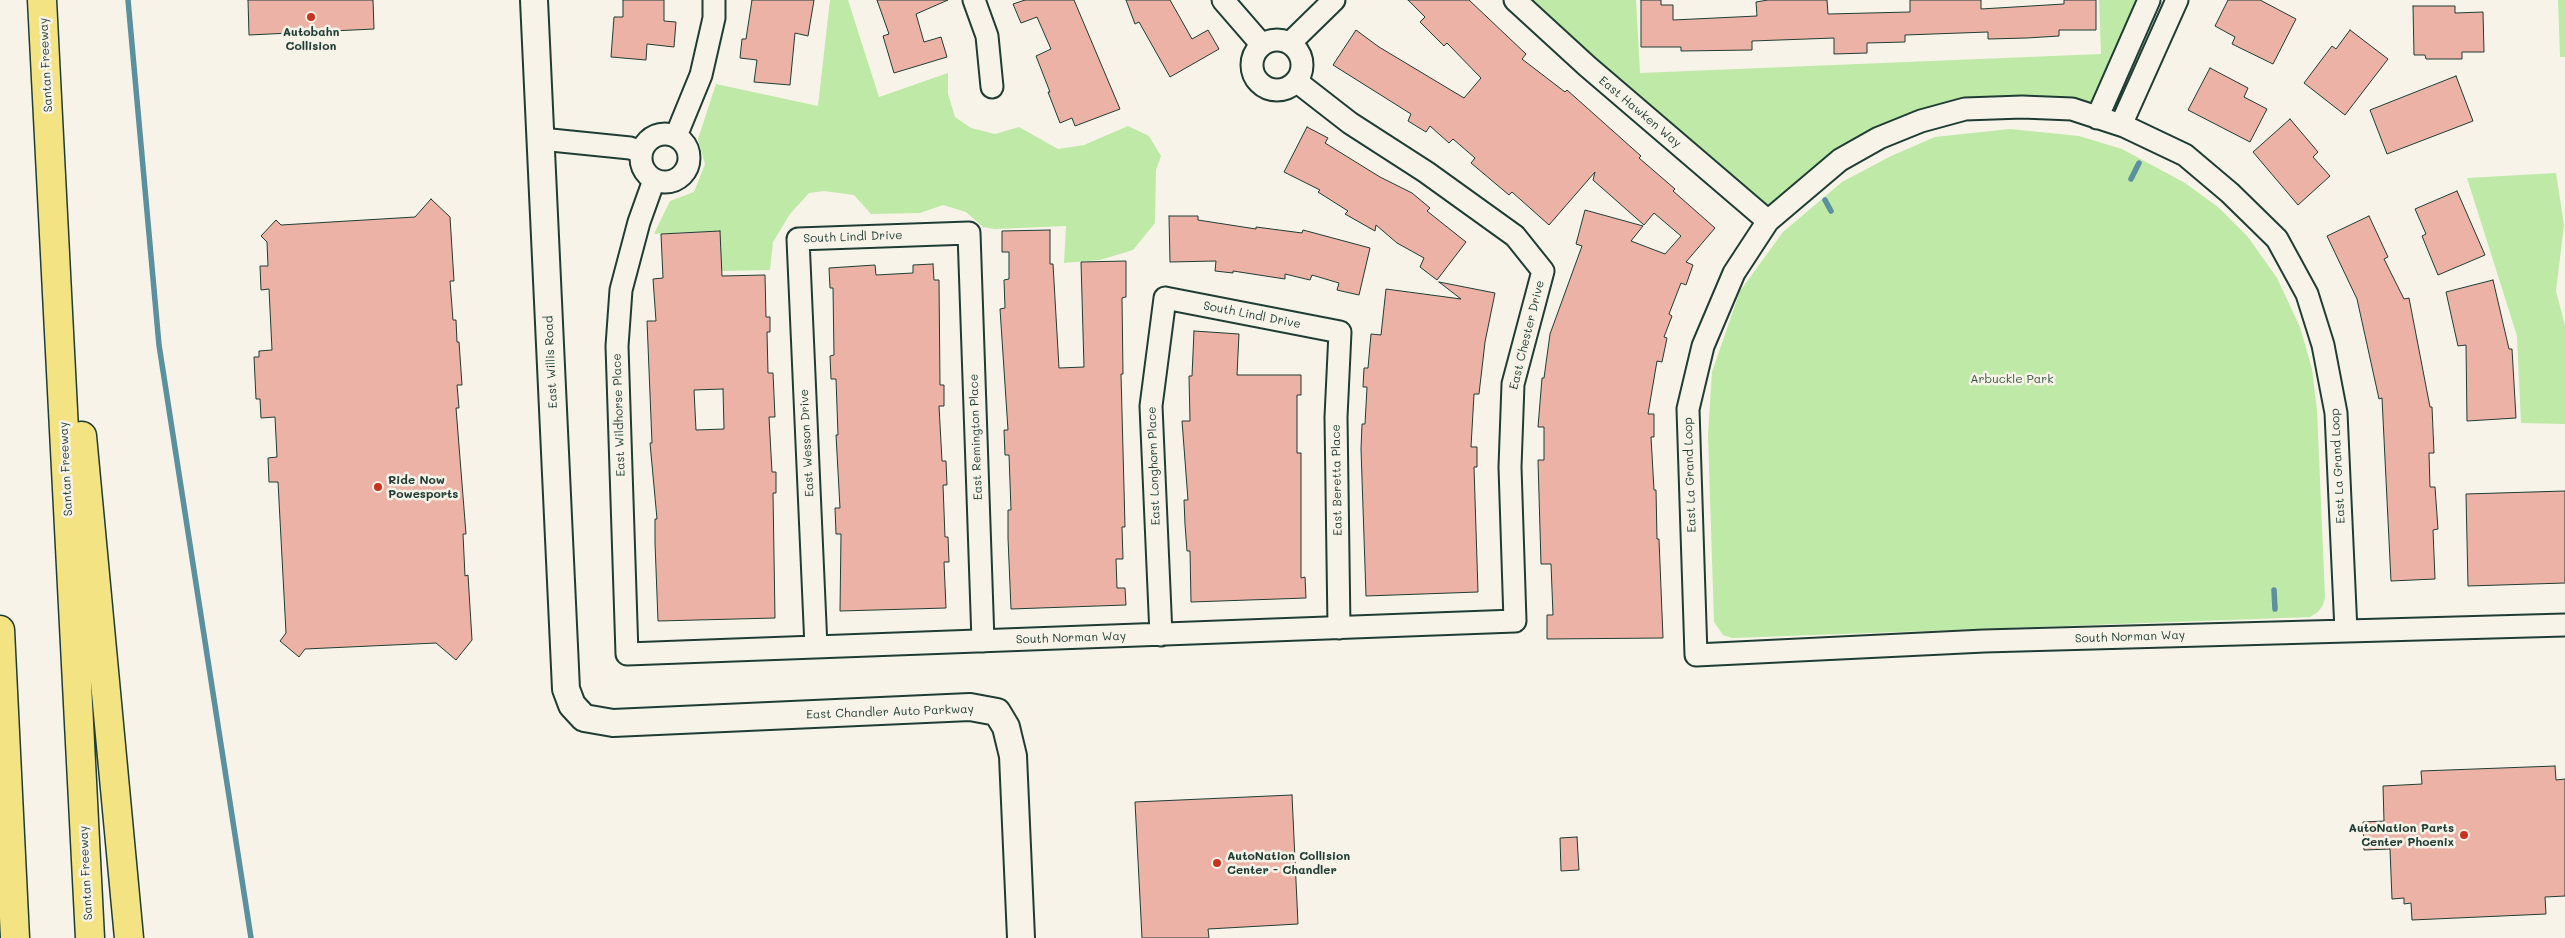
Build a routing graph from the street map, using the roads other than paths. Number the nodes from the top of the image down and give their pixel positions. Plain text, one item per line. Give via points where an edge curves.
1 (42, 0) edge
2 (534, 0) edge
3 (714, 0) edge
4 (974, 0) edge
5 (1223, 0) edge
6 (1334, 0) edge
7 (1515, 0) edge
8 (2150, 0) edge
9 (2177, 0) edge
10 (1290, 43) junction
11 (1262, 44) junction
12 (1296, 81) junction
13 (992, 87) dead end
14 (2097, 118) junction
15 (2120, 125) junction
16 (676, 136) junction
17 (541, 139) junction
18 (641, 152) junction
19 (654, 180) junction
20 (1768, 221) junction
21 (969, 233) joint
22 (798, 239) joint
23 (1165, 298) joint
24 (58, 307) junction
25 (1340, 332) joint
26 (1515, 621) joint
27 (2565, 625) edge
28 (1339, 628) junction
29 (0, 630) edge
30 (2346, 631) junction
31 (1161, 635) junction
32 (983, 641) junction
33 (816, 648) junction
34 (627, 654) joint
35 (1696, 655) joint
36 (584, 718) joint
37 (15, 938) edge
38 (90, 938) edge
39 (129, 938) edge
40 (1021, 938) edge

1 - 24 highway, Santan Freeway
2 - 17 street, East Willis Road
3 - 16 street via 714,18 700,75
4 - 13 street via 987,36
5 - 11 street
6 - 10 street
7 - 20 street, East Hawken Way via 1593,72
8 - 14 street
9 - 15 street
10 - 11 street via 1276,39
10 - 12 street via 1301,56 1301,73
11 - 12 street via 1252,58 1254,76 1259,82 1274,90 1290,87
12 - 26 street, East Chester Drive via 1350,123 1426,172 1515,236 1543,271 1513,384 1510,467
14 - 15 street, East La Grand Loop
14 - 20 street, East La Grand Loop via 2072,109 2022,107 1965,109 1920,121 1879,138 1840,160
15 - 30 street, East La Grand Loop via 2185,155 2230,193 2277,239 2307,294 2322,345 2336,414
16 - 18 street via 654,136
16 - 19 street via 689,154 686,169 676,180
17 - 18 street via 630,148
17 - 36 street, East Willis Road via 566,688 572,704
18 - 19 street via 643,168
19 - 34 street, East Wildhorse Place via 639,222 622,290 617,346
20 - 35 street, East La Grand Loop via 1734,273 1703,346 1688,409
21 - 22 street, South Lindl Drive
21 - 32 street, East Remington Place
22 - 33 street, East Wesson Drive
23 - 25 street, South Lindl Drive
23 - 31 street, East Longhorn Place via 1151,406
24 - 38 highway, Santan Freeway
24 - 39 highway via 81,425
25 - 28 street, East Beretta Place via 1336,417
26 - 28 street, South Norman Way
27 - 30 street, South Norman Way
28 - 31 street, South Norman Way
29 - 37 highway
30 - 35 street, South Norman Way via 1984,641
31 - 32 street, South Norman Way
32 - 33 street, South Norman Way
33 - 34 street, South Norman Way
36 - 40 street, East Chandler Auto Parkway via 613,723 970,707 997,712 1006,727 1013,756

